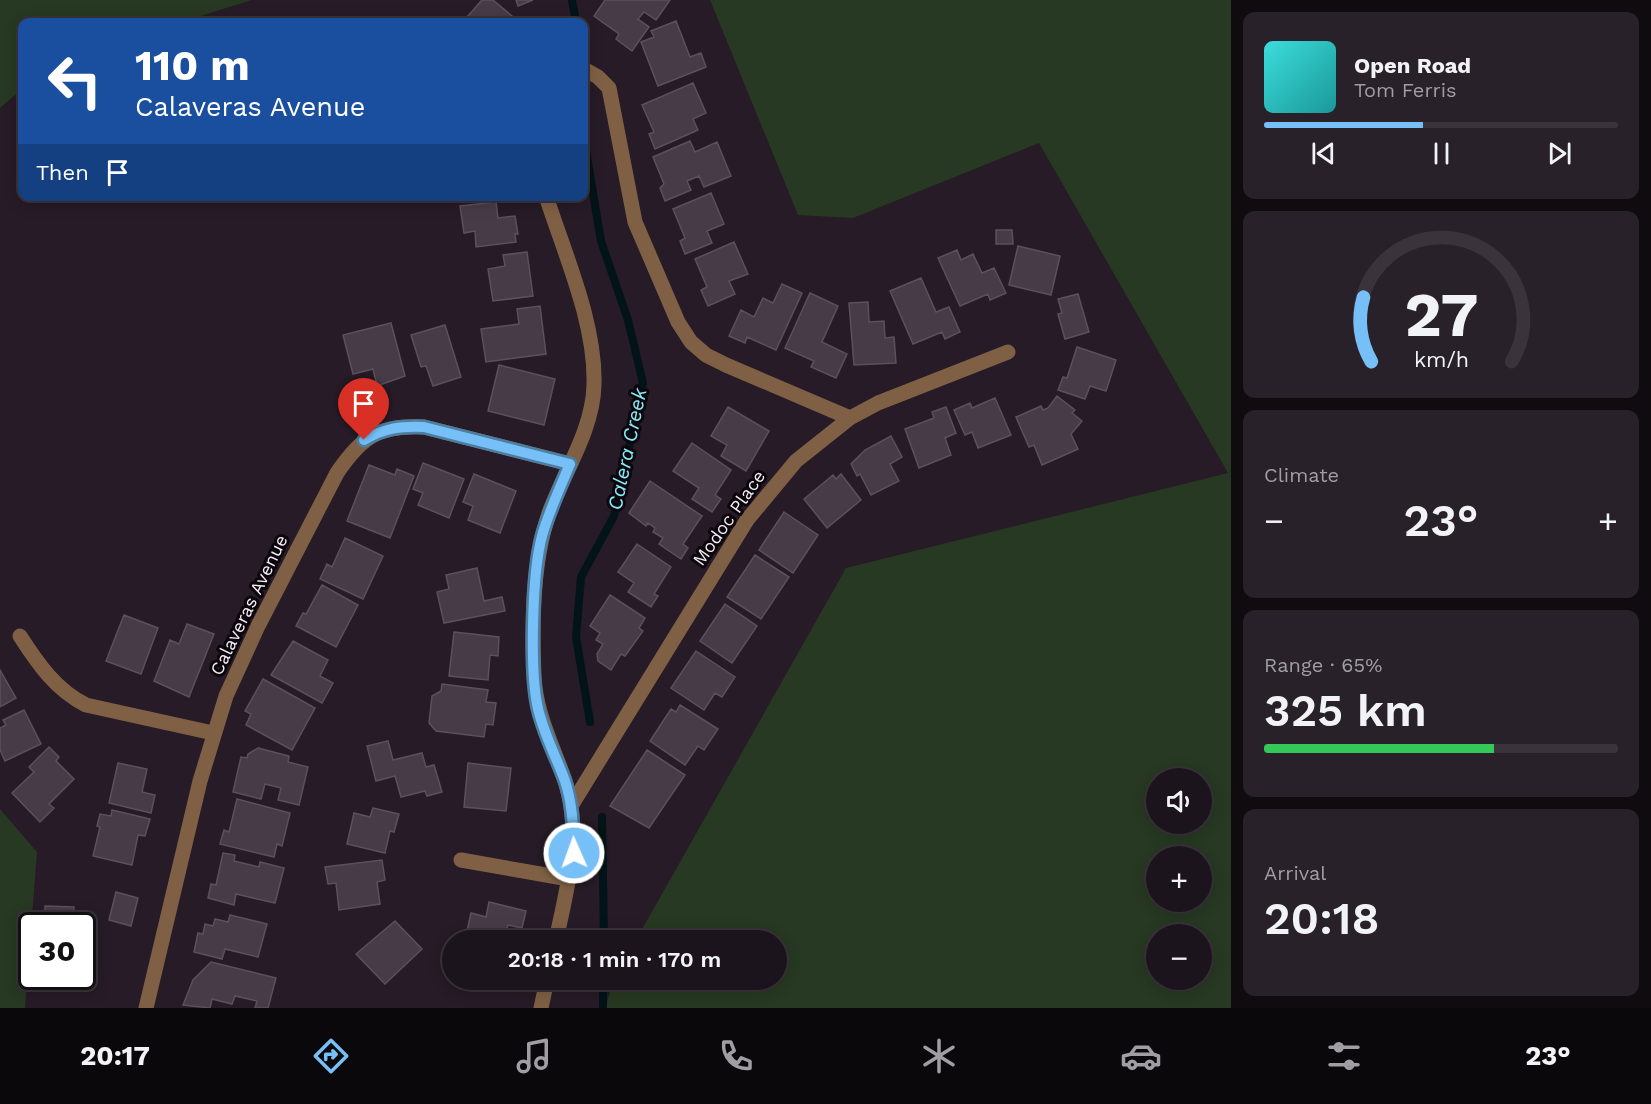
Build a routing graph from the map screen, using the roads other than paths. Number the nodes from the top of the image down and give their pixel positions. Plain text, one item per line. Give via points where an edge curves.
1 (588, 71) edge
2 (548, 201) edge
3 (1008, 352) dead end
4 (850, 418) junction
5 (570, 464) junction
6 (20, 636) dead end
7 (213, 733) junction
8 (571, 806) junction
9 (460, 860) dead end
10 (569, 879) junction
11 (558, 930) edge
12 (545, 990) edge
13 (146, 1008) edge
14 (541, 1008) edge

1 - 4 street via 609,88 635,222 678,322 691,342 726,365
2 - 5 street via 589,331 594,360 590,414
3 - 4 street, Modoc Place via 908,390
4 - 8 street, Modoc Place via 795,461 747,520
5 - 7 street, Calaveras Avenue via 424,427 381,430 364,440 337,473 258,626
5 - 8 street via 550,511 536,567 534,675 539,713
6 - 7 street via 41,668 69,697 86,705
7 - 13 street, Calaveras Avenue
8 - 10 street via 574,853
9 - 10 street
10 - 11 street
12 - 14 street

